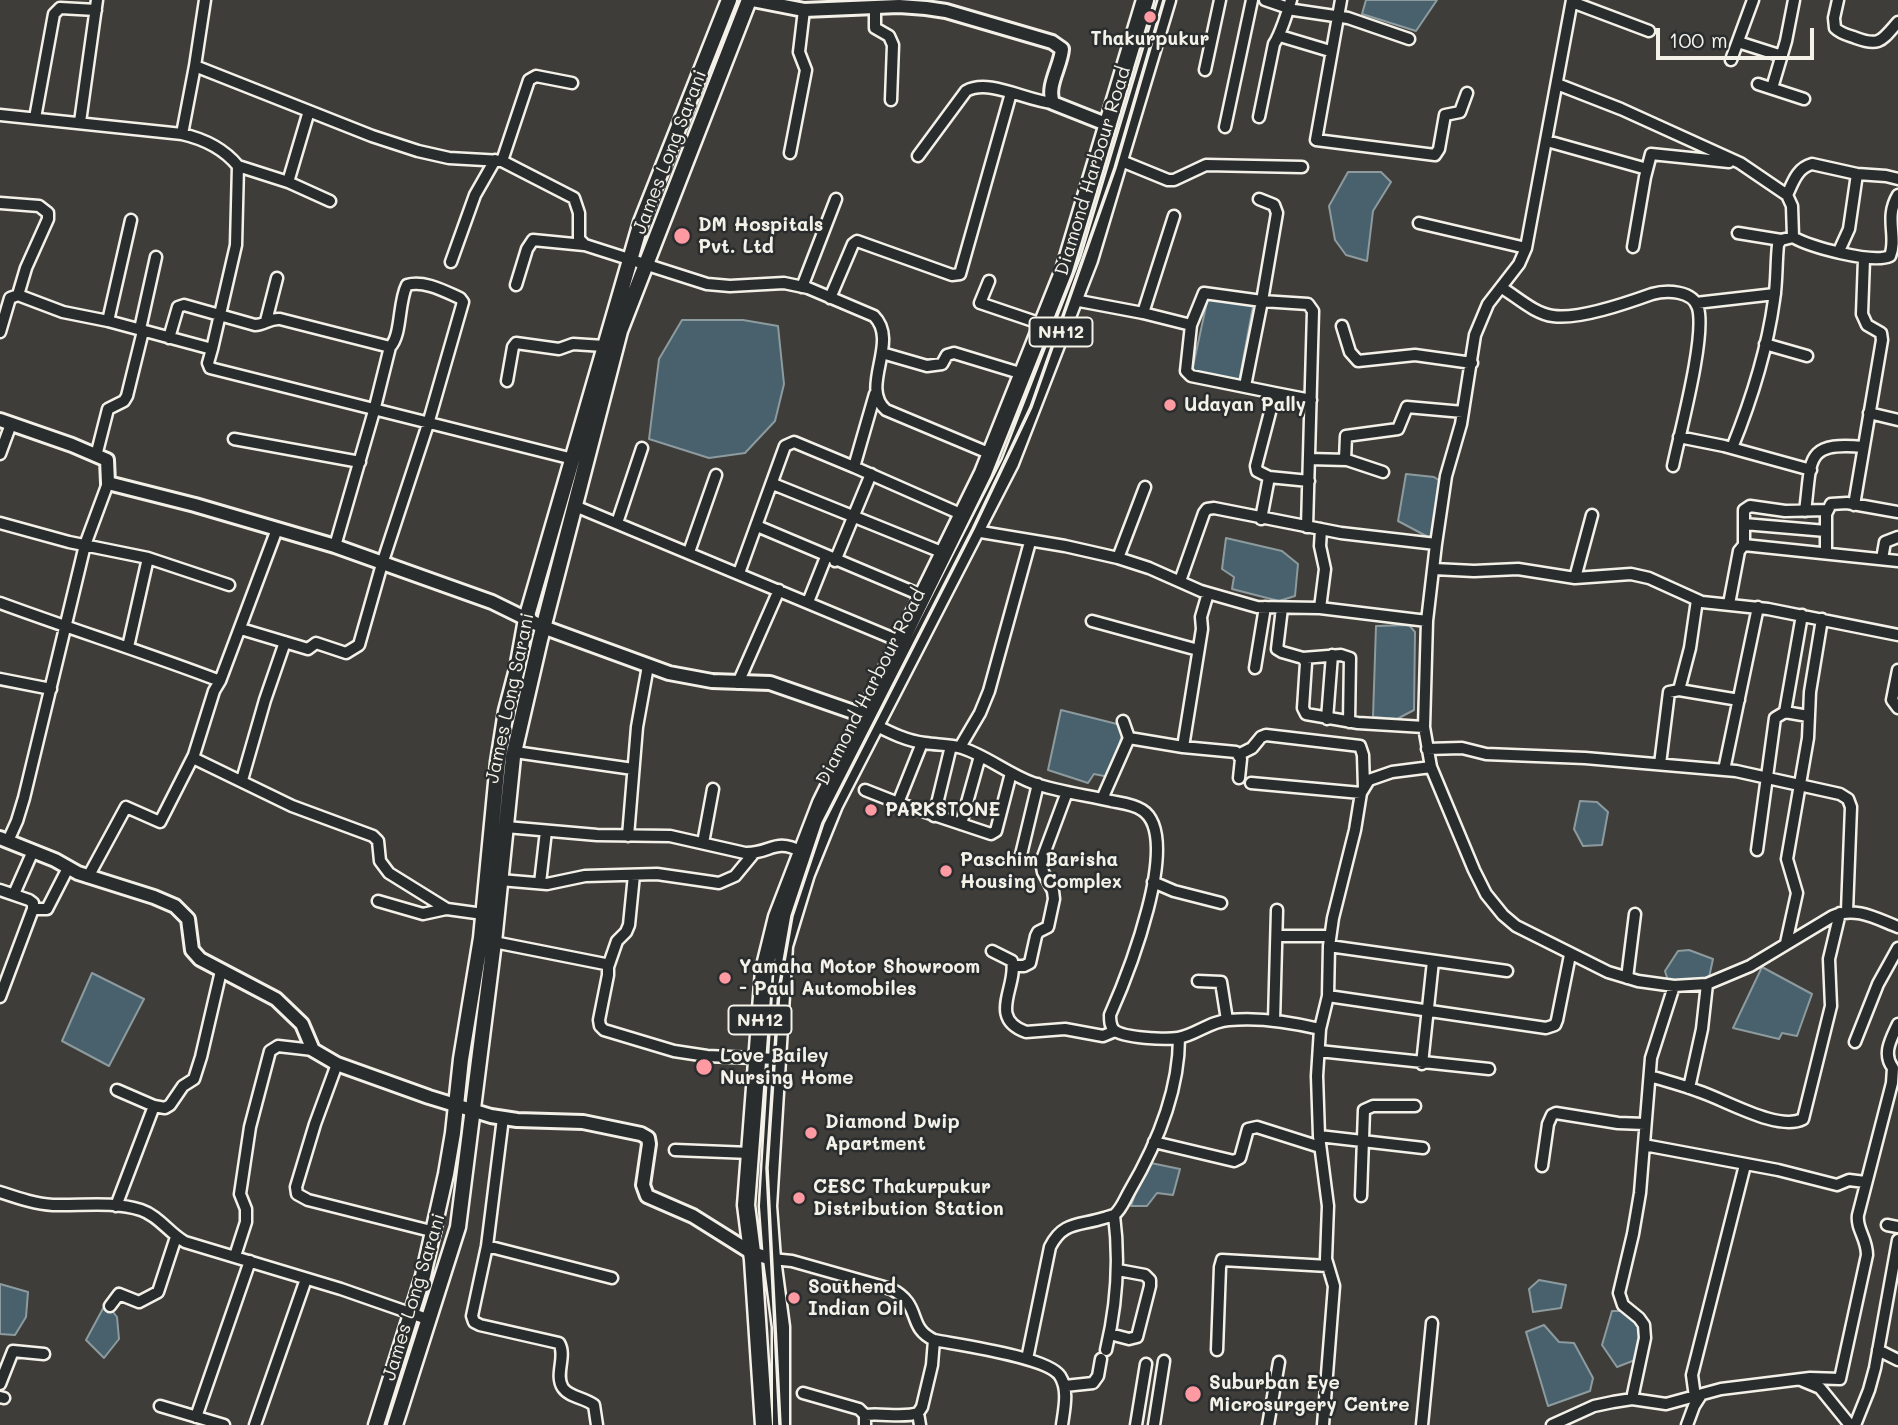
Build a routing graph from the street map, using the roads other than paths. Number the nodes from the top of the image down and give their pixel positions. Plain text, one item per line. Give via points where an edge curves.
1 (205, 0) edge
2 (729, 0) edge
3 (751, 0) edge
4 (1145, 0) edge
5 (1167, 0) edge
6 (1220, 0) edge
7 (1252, 0) edge
8 (1265, 0) edge
9 (1341, 0) edge
10 (1753, 0) edge
11 (1794, 0) edge
12 (1838, 0) edge
13 (1572, 1) edge
14 (918, 4) edge
15 (1290, 4) edge
16 (97, 5) edge
17 (869, 5) edge
18 (804, 10) junction
19 (1337, 15) junction
20 (1898, 22) edge
21 (1649, 31) dead end
22 (1280, 36) junction
23 (1409, 39) dead end
24 (1738, 42) junction
25 (1330, 51) junction
26 (1782, 56) junction
27 (1731, 60) dead end
28 (1127, 61) junction
29 (195, 66) junction
30 (1147, 67) junction
31 (1205, 70) dead end
32 (572, 83) dead end
33 (1558, 84) junction
34 (1758, 84) dead end
35 (1772, 88) junction
36 (1010, 93) junction
37 (1467, 93) dead end
38 (1804, 99) dead end
39 (891, 100) dead end
40 (1053, 103) junction
41 (309, 111) junction
42 (0, 115) edge
43 (1259, 117) dead end
44 (35, 118) junction
45 (80, 122) junction
46 (1106, 124) junction
47 (1225, 127) dead end
48 (182, 134) junction
49 (1547, 141) junction
50 (790, 153) dead end
51 (919, 156) dead end
52 (1119, 160) junction
53 (498, 161) junction
54 (1740, 163) junction
55 (238, 166) junction
56 (1302, 167) dead end
57 (1647, 169) junction
58 (1857, 174) junction
59 (1898, 179) edge
60 (288, 182) junction
61 (1787, 195) junction
62 (1898, 195) edge
63 (836, 199) dead end
64 (1259, 199) dead end
65 (330, 201) dead end
66 (0, 203) edge
67 (1174, 216) dead end
68 (131, 220) dead end
69 (1419, 223) dead end
70 (1738, 233) dead end
71 (1793, 237) junction
72 (1781, 240) junction
73 (1896, 244) edge
74 (585, 245) junction
75 (1633, 247) dead end
76 (1526, 248) junction
77 (1839, 251) junction
78 (156, 257) dead end
79 (630, 258) junction
80 (1864, 259) junction
81 (451, 262) dead end
82 (646, 264) junction
83 (277, 278) dead end
84 (989, 281) dead end
85 (516, 285) dead end
86 (802, 286) junction
87 (1502, 288) junction
88 (1775, 294) junction
89 (18, 295) junction
90 (830, 298) junction
91 (1074, 300) junction
92 (1262, 300) junction
93 (1696, 303) junction
94 (1143, 313) junction
95 (221, 314) junction
96 (108, 321) junction
97 (266, 321) junction
98 (1042, 324) junction
99 (1191, 326) junction
100 (1342, 326) dead end
101 (141, 330) junction
102 (0, 332) edge
103 (169, 338) junction
104 (1765, 344) junction
105 (604, 346) junction
106 (390, 347) junction
107 (212, 349) junction
108 (882, 353) junction
109 (1807, 356) dead end
110 (1472, 363) junction
111 (1023, 374) junction
112 (507, 381) dead end
113 (1245, 386) junction
114 (875, 393) junction
115 (1275, 393) junction
116 (1311, 400) junction
117 (374, 411) junction
118 (1463, 412) junction
119 (1869, 413) junction
120 (1898, 419) edge
121 (5, 422) edge
122 (428, 424) junction
123 (1679, 437) junction
124 (234, 439) dead end
125 (1863, 447) junction
126 (642, 449) dead end
127 (1732, 449) junction
128 (0, 454) edge
129 (991, 454) junction
130 (96, 456) junction
131 (573, 459) junction
132 (1309, 459) junction
133 (1345, 460) junction
134 (360, 461) junction
135 (1673, 466) dead end
136 (854, 467) junction
137 (1811, 470) junction
138 (1383, 472) dead end
139 (871, 474) junction
140 (716, 475) dead end
141 (982, 477) junction
142 (1269, 477) junction
143 (1309, 481) junction
144 (108, 483) junction
145 (773, 484) junction
146 (999, 485) junction
147 (1144, 487) dead end
148 (568, 503) junction
149 (1854, 505) junction
150 (1827, 510) junction
151 (1805, 511) junction
152 (1898, 512) edge
153 (963, 515) junction
154 (1591, 515) dead end
155 (853, 517) junction
156 (1261, 519) junction
157 (0, 523) edge
158 (617, 523) junction
159 (1744, 524) junction
160 (757, 526) junction
161 (1307, 527) junction
162 (1321, 529) junction
163 (277, 530) junction
164 (975, 531) junction
165 (1826, 531) junction
166 (1898, 537) edge
167 (1030, 542) junction
168 (1436, 544) junction
169 (85, 545) junction
170 (1744, 545) junction
171 (335, 546) junction
172 (689, 552) junction
173 (1826, 552) junction
174 (944, 553) junction
175 (148, 558) junction
176 (1118, 558) junction
177 (831, 559) junction
178 (1882, 559) junction
179 (1898, 561) edge
180 (382, 564) junction
181 (1434, 569) junction
182 (739, 573) junction
183 (1575, 578) junction
184 (1180, 581) junction
185 (229, 584) dead end
186 (779, 590) junction
187 (1208, 593) junction
188 (923, 596) junction
189 (1697, 600) junction
190 (808, 602) junction
191 (0, 603) edge
192 (1729, 604) junction
193 (1265, 607) junction
194 (1758, 607) junction
195 (1282, 608) junction
196 (1320, 608) junction
197 (1802, 615) junction
198 (526, 618) junction
199 (1822, 619) junction
200 (1092, 621) dead end
201 (1427, 621) junction
202 (65, 627) junction
203 (543, 627) junction
204 (241, 629) junction
205 (1898, 635) edge
206 (285, 642) junction
207 (908, 645) junction
208 (128, 646) junction
209 (1198, 650) junction
210 (1332, 655) junction
211 (1303, 658) junction
212 (648, 666) junction
213 (1255, 668) dead end
214 (1898, 670) edge
215 (0, 679) edge
216 (220, 681) junction
217 (738, 682) junction
218 (51, 689) junction
219 (1679, 690) junction
220 (1740, 700) junction
221 (1898, 708) edge
222 (1785, 712) junction
223 (1808, 716) junction
224 (1327, 719) junction
225 (870, 721) junction
226 (1123, 721) dead end
227 (1349, 722) junction
228 (1424, 727) junction
229 (1129, 738) junction
230 (922, 743) junction
231 (956, 747) junction
232 (1183, 747) junction
233 (1427, 749) junction
234 (514, 752) junction
235 (1240, 754) junction
236 (194, 755) junction
237 (980, 756) junction
238 (1660, 764) junction
239 (1431, 767) junction
240 (633, 769) junction
241 (1724, 771) junction
242 (1011, 773) junction
243 (1767, 777) junction
244 (1239, 778) dead end
245 (242, 780) junction
246 (1251, 783) dead end
247 (1038, 784) junction
248 (1800, 784) junction
249 (713, 789) dead end
250 (865, 790) dead end
251 (1362, 791) junction
252 (1067, 792) junction
253 (1102, 799) junction
254 (898, 803) junction
255 (934, 816) junction
256 (961, 824) junction
257 (501, 827) junction
258 (546, 831) junction
259 (628, 836) junction
260 (4, 839) edge
261 (703, 843) junction
262 (1757, 850) dead end
263 (33, 851) junction
264 (802, 852) junction
265 (754, 853) junction
266 (1020, 859) dead end
267 (68, 867) junction
268 (634, 875) junction
269 (88, 877) junction
270 (500, 880) junction
271 (1153, 882) junction
272 (541, 883) junction
273 (0, 890) edge
274 (14, 894) junction
275 (378, 901) dead end
276 (1221, 903) dead end
277 (33, 909) junction
278 (447, 909) junction
279 (1278, 910) dead end
280 (1843, 912) junction
281 (484, 914) junction
282 (1635, 914) dead end
283 (1898, 927) edge
284 (1277, 936) junction
285 (1330, 941) junction
286 (494, 942) junction
287 (1786, 943) junction
288 (992, 951) dead end
289 (1896, 954) edge
290 (1570, 955) junction
291 (1433, 961) junction
292 (1014, 966) junction
293 (608, 967) junction
294 (221, 971) junction
295 (1507, 971) dead end
296 (1627, 978) junction
297 (1198, 981) dead end
298 (1707, 984) junction
299 (1674, 986) junction
300 (1328, 996) junction
301 (0, 997) edge
302 (1427, 1012) junction
303 (1227, 1020) junction
304 (1274, 1021) junction
305 (1898, 1024) edge
306 (1320, 1029) junction
307 (1115, 1031) junction
308 (1179, 1038) junction
309 (1855, 1042) dead end
310 (313, 1050) junction
311 (1319, 1051) junction
312 (757, 1058) junction
313 (777, 1059) junction
314 (1422, 1063) junction
315 (337, 1064) junction
316 (1489, 1069) dead end
317 (1650, 1076) junction
318 (1689, 1088) junction
319 (117, 1090) dead end
320 (456, 1104) junction
321 (154, 1106) junction
322 (1415, 1106) dead end
323 (473, 1109) junction
324 (503, 1118) junction
325 (1645, 1124) junction
326 (1319, 1141) junction
327 (1361, 1141) junction
328 (1154, 1142) junction
329 (1644, 1145) junction
330 (1423, 1148) dead end
331 (675, 1150) dead end
332 (750, 1153) junction
333 (1745, 1165) junction
334 (1542, 1166) dead end
335 (1866, 1182) junction
336 (0, 1192) edge
337 (1361, 1196) dead end
338 (116, 1206) junction
339 (1114, 1215) junction
340 (435, 1232) junction
341 (176, 1237) junction
342 (1898, 1240) edge
343 (487, 1246) junction
344 (752, 1253) junction
345 (235, 1256) junction
346 (772, 1259) junction
347 (250, 1261) junction
348 (1328, 1266) junction
349 (1118, 1270) junction
350 (612, 1278) dead end
351 (306, 1279) junction
352 (1886, 1300) junction
353 (1898, 1304) edge
354 (110, 1306) dead end
355 (410, 1313) junction
356 (430, 1320) junction
357 (1432, 1323) dead end
358 (1110, 1334) junction
359 (934, 1340) junction
360 (1217, 1350) dead end
361 (1878, 1350) junction
362 (44, 1354) dead end
363 (1027, 1359) junction
364 (1898, 1360) edge
365 (1164, 1361) dead end
366 (1279, 1362) dead end
367 (1146, 1364) dead end
368 (1800, 1380) junction
369 (0, 1384) edge
370 (1065, 1386) junction
371 (803, 1393) dead end
372 (1698, 1396) junction
373 (1632, 1399) junction
374 (160, 1406) dead end
375 (918, 1413) junction
376 (196, 1417) junction
377 (865, 1420) edge
378 (1567, 1421) edge
379 (257, 1424) edge
380 (1848, 1424) edge
381 (224, 1425) edge
382 (376, 1425) edge
383 (395, 1425) edge
384 (597, 1425) edge
385 (764, 1425) edge
386 (781, 1425) edge
387 (920, 1425) edge
388 (1062, 1425) edge
389 (1136, 1425) edge
390 (1154, 1425) edge
391 (1268, 1425) edge
392 (1323, 1425) edge
393 (1422, 1425) edge
394 (1552, 1425) edge
395 (1687, 1425) edge

1 - 29 street
2 - 79 main road
3 - 18 street
3 - 82 main road, James Long Sarani
4 - 28 highway, Diamond Harbour Road / NH12
5 - 30 highway, Diamond Harbour Road / NH12
6 - 31 street
7 - 47 street
8 - 15 street
9 - 19 street
10 - 24 street
11 - 26 street
12 - 20 street via 1835,28 1862,41 1880,41
13 - 21 street
13 - 33 street
14 - 17 street
14 - 40 street via 1058,45 1062,56 1051,89
15 - 19 street
15 - 22 street
16 - 44 street via 60,8 54,13
16 - 45 street
17 - 18 street
17 - 39 street via 877,32 889,36 893,45
18 - 50 street via 799,52 806,70
19 - 23 street
19 - 25 street
22 - 25 street
22 - 43 street via 1274,44
24 - 26 street
24 - 27 street
25 - 37 street via 1316,139 1435,155 1445,115 1460,112
26 - 35 street
28 - 30 highway
28 - 46 highway, Diamond Harbour Road / NH12
29 - 41 street
29 - 48 street
30 - 52 highway, Diamond Harbour Road / NH12
32 - 53 street via 536,76 529,80
33 - 49 street
33 - 54 street
34 - 35 street
35 - 38 street
36 - 40 street
36 - 51 street via 984,86 966,91
36 - 90 street via 960,274 857,241
40 - 46 street
41 - 53 street via 418,151
41 - 60 street
42 - 44 street
44 - 45 street
45 - 48 street
46 - 98 highway, Diamond Harbour Road / NH12 via 1064,270
48 - 55 street via 208,142
49 - 57 street
49 - 76 street
52 - 56 street via 1168,180 1206,165
52 - 91 highway, Diamond Harbour Road / NH12
53 - 74 street via 574,198 579,239
53 - 81 street via 475,195
54 - 57 street via 1651,154
54 - 61 street
55 - 60 street
55 - 95 street via 236,245
57 - 75 street
58 - 59 street
58 - 61 street via 1807,165
58 - 77 street via 1849,229
60 - 65 street
61 - 71 street
62 - 73 street via 1891,209
63 - 86 street
64 - 92 street via 1273,205 1277,213
66 - 89 street via 39,206 48,213
67 - 94 street
68 - 96 street
69 - 76 street
70 - 72 street
71 - 72 street
71 - 77 street
72 - 88 street
73 - 80 street via 1886,258
74 - 79 street
74 - 85 street via 533,240
76 - 87 street
77 - 80 street
78 - 101 street
79 - 82 street
79 - 105 main road
80 - 119 street via 1863,314 1867,325 1882,337
82 - 86 street via 708,284
82 - 148 main road, James Long Sarani via 620,331
83 - 97 street
84 - 98 street via 980,303
86 - 90 street
87 - 93 street via 1552,316 1615,307 1655,293 1682,294
87 - 110 street via 1480,320
88 - 93 street
88 - 104 street
89 - 96 street via 63,312
89 - 102 street via 10,298
90 - 108 street via 880,322
91 - 94 street
91 - 146 highway, Diamond Harbour Road / NH12
92 - 99 street via 1204,293
92 - 113 street
92 - 116 street via 1311,307
93 - 123 street via 1698,334
94 - 99 street
95 - 97 street via 255,325
95 - 103 street via 180,305
95 - 107 street
96 - 101 street
97 - 106 street via 280,319
98 - 111 highway, Diamond Harbour Road / NH12
99 - 113 street via 1186,371 1191,376
100 - 110 street via 1350,352 1358,361 1415,355
101 - 103 street
101 - 130 street via 127,396 108,410
103 - 107 street
104 - 109 street
104 - 127 street
105 - 112 street via 559,348 516,342
105 - 131 main road
106 - 117 street
106 - 122 street via 407,285 423,284 460,298 462,307
107 - 117 street via 210,368
108 - 111 street via 932,367 954,354
108 - 114 street
110 - 118 street
111 - 129 highway, Diamond Harbour Road / NH12
113 - 115 street
114 - 129 street via 886,410
114 - 136 street
115 - 116 street
115 - 142 street via 1256,466
116 - 132 street
117 - 122 street
117 - 134 street
118 - 133 street via 1407,407 1398,429 1346,436
118 - 168 street via 1446,476
119 - 120 street
119 - 125 street
121 - 128 street
121 - 130 street
122 - 131 street
122 - 180 street
123 - 127 street
123 - 135 street
124 - 134 street
125 - 137 street via 1828,446 1814,456
125 - 149 street
126 - 158 street
127 - 137 street
129 - 141 highway, Diamond Harbour Road / NH12
130 - 144 street via 107,460
131 - 148 main road
132 - 133 street
132 - 143 street
133 - 138 street
134 - 171 street
136 - 139 street
136 - 145 street via 794,442 786,446
137 - 151 street
139 - 153 street
139 - 155 street
140 - 172 street
141 - 146 highway
141 - 153 highway, Diamond Harbour Road / NH12
142 - 143 street
142 - 156 street
143 - 161 street
144 - 163 street
144 - 169 street
145 - 155 street
145 - 160 street
146 - 164 highway, Diamond Harbour Road / NH12
147 - 176 street
148 - 158 street
148 - 198 main road
148 - 203 main road, James Long Sarani
149 - 150 street via 1835,503
149 - 152 street
150 - 151 street
150 - 165 street
151 - 159 street via 1750,506 1744,510
153 - 174 highway, Diamond Harbour Road / NH12
154 - 183 street
155 - 174 street
155 - 177 street
156 - 161 street
156 - 184 street via 1207,509
157 - 169 street
158 - 172 street
159 - 165 street
159 - 170 street
160 - 177 street
160 - 182 street
161 - 162 street
162 - 168 street
162 - 196 street via 1325,569
163 - 171 street
163 - 204 street
164 - 167 street
164 - 207 highway, Diamond Harbour Road / NH12
165 - 173 street
166 - 178 street via 1885,542
167 - 176 street
167 - 231 street via 989,691
168 - 181 street
169 - 175 street
169 - 202 street
170 - 173 street
170 - 192 street
171 - 180 street
172 - 182 street
173 - 178 street
174 - 188 highway, Diamond Harbour Road / NH12
175 - 185 street
175 - 208 street
176 - 184 street
177 - 188 street
177 - 190 street
178 - 179 street
180 - 198 street
180 - 206 street via 359,645 346,653 316,643 308,649
181 - 183 street via 1518,569
181 - 201 street
182 - 186 street
183 - 189 street via 1631,574
184 - 187 street
186 - 190 street
186 - 217 street
187 - 193 street
187 - 209 street
188 - 207 highway, Diamond Harbour Road / NH12
189 - 192 street
189 - 219 street
190 - 207 street
191 - 202 street
192 - 194 street
193 - 195 street
193 - 213 street
194 - 197 street
194 - 220 street
195 - 196 street
195 - 211 street via 1277,649
196 - 201 street
197 - 199 street
197 - 222 street
198 - 203 street
198 - 257 main road via 506,711
199 - 205 street
199 - 223 street
200 - 209 street
201 - 228 street
202 - 208 street
202 - 218 street
203 - 212 street
203 - 234 main road, James Long Sarani
204 - 206 street
204 - 216 street
206 - 245 street
207 - 225 highway, Diamond Harbour Road / NH12
208 - 216 street
209 - 232 street
210 - 211 street
210 - 224 street
210 - 227 street via 1350,658
211 - 224 street via 1304,712
212 - 217 street via 691,678
212 - 240 street
214 - 221 street via 1892,700
215 - 218 street
216 - 236 street
217 - 225 street via 780,685
218 - 260 street via 18,821
219 - 220 street
219 - 238 street via 1669,692
220 - 241 street
222 - 223 street
222 - 243 street via 1773,725
223 - 248 street
224 - 227 street
225 - 230 street
225 - 264 highway, Diamond Harbour Road / NH12 via 821,803
225 - 313 highway, Diamond Harbour Road / NH12 via 806,874 784,946
226 - 229 street
227 - 228 street
228 - 233 street
229 - 232 street
229 - 253 street
230 - 231 street
230 - 254 street
231 - 237 street
231 - 255 street
232 - 235 street
233 - 238 street
233 - 239 street
234 - 240 street
234 - 257 main road, James Long Sarani
235 - 244 street
235 - 251 street via 1266,735 1360,746
236 - 245 street
236 - 269 street via 160,822 126,807
237 - 242 street
237 - 256 street
238 - 241 street
239 - 251 street via 1379,775
239 - 290 street via 1486,894 1516,926
240 - 259 street
241 - 243 street
242 - 247 street
242 - 256 street via 996,831 991,834
243 - 248 street
243 - 262 street
245 - 278 street via 292,806 373,836 383,867
246 - 251 street
247 - 252 street
247 - 266 street
248 - 280 street via 1840,794 1851,807
248 - 287 street via 1787,859 1797,901
249 - 261 street
250 - 254 street
251 - 285 street
252 - 253 street
252 - 292 street via 1041,862 1054,891 1049,923 1036,936 1030,963
253 - 271 street via 1132,806 1151,820 1158,850
254 - 255 street
255 - 256 street
257 - 258 street
257 - 270 main road, James Long Sarani
257 - 281 main road
258 - 259 street
258 - 272 street
259 - 261 street via 670,836
260 - 263 street
261 - 265 street
263 - 267 street
263 - 274 street
264 - 265 street via 784,844
264 - 312 highway, Diamond Harbour Road / NH12 via 777,917 764,970
265 - 268 street via 735,876 719,883
267 - 269 street
267 - 277 street via 47,909
268 - 272 street
268 - 293 street via 629,925 617,941
269 - 294 street via 175,906 188,919 192,950
270 - 272 street
270 - 286 main road, James Long Sarani
271 - 276 street
271 - 307 street via 1143,930 1110,1016
273 - 274 street
274 - 277 street via 33,903
275 - 278 street via 423,914
277 - 301 street
278 - 281 street
279 - 284 street
280 - 283 street via 1880,918
280 - 287 street
280 - 318 street via 1829,959 1829,1017 1803,1119 1797,1123 1776,1120
281 - 320 main road
282 - 296 street
284 - 285 street
284 - 304 street
285 - 291 street
285 - 300 street
286 - 293 street
286 - 323 main road, James Long Sarani
287 - 298 street
288 - 292 street via 1009,958
289 - 309 street via 1878,984
290 - 296 street
290 - 302 street via 1557,1020 1551,1027
291 - 295 street
291 - 302 street
292 - 307 street via 1005,1008 1020,1030 1065,1028 1104,1036
293 - 312 street via 599,1020 604,1030 674,1051
294 - 310 street via 264,990 291,1011
294 - 321 street via 194,1079 170,1105
296 - 299 street
297 - 303 street via 1221,982
298 - 299 street
298 - 318 street
299 - 317 street via 1651,1058
300 - 302 street
300 - 306 street
302 - 314 street
303 - 304 street
303 - 308 street
304 - 306 street
305 - 335 street via 1887,1054 1894,1068 1892,1083
306 - 311 street
307 - 308 street
308 - 328 street via 1175,1078
310 - 315 street
310 - 345 street via 278,1046 270,1051 250,1127 240,1194 246,1222
311 - 314 street
311 - 326 street
312 - 313 street
312 - 332 highway, Diamond Harbour Road / NH12
313 - 346 highway, Diamond Harbour Road / NH12 via 768,1206
314 - 316 street
315 - 320 street
315 - 340 street via 297,1194
317 - 318 street
317 - 325 street
319 - 321 street
320 - 323 street
320 - 340 main road
321 - 338 street
322 - 327 street via 1368,1107 1362,1115
323 - 324 street
323 - 356 main road, James Long Sarani via 458,1227
324 - 343 street
324 - 344 street via 583,1122 642,1134 649,1144 644,1193 693,1216
325 - 329 street
325 - 334 street via 1556,1113 1548,1124
326 - 327 street
326 - 328 street via 1257,1126 1248,1129 1240,1158 1234,1161
326 - 348 street via 1328,1206
327 - 330 street
327 - 337 street
328 - 339 street
329 - 333 street
329 - 373 street via 1638,1207 1619,1293 1623,1305 1644,1325
331 - 332 street
332 - 344 highway, Diamond Harbour Road / NH12 via 746,1205
333 - 335 street via 1837,1185
333 - 372 street via 1692,1375
335 - 368 street via 1857,1222 1866,1238 1867,1255 1840,1379
336 - 338 street via 39,1204
338 - 341 street via 159,1219
339 - 349 street
339 - 363 street via 1069,1226 1056,1234
340 - 355 main road
341 - 345 street
341 - 354 street via 158,1292 139,1302 119,1294
342 - 352 street
343 - 350 street
343 - 384 street via 472,1309 474,1322 559,1343 562,1387 594,1405
344 - 346 street
344 - 385 highway, Diamond Harbour Road / NH12
345 - 347 street
346 - 359 street via 891,1289 904,1296 918,1328
346 - 386 highway, Diamond Harbour Road / NH12 via 781,1327
347 - 351 street
347 - 376 street
348 - 360 street via 1222,1260
348 - 392 street via 1334,1286
349 - 358 street
349 - 358 street via 1148,1277 1150,1286 1137,1337
351 - 355 street
351 - 379 street
352 - 353 street
352 - 361 street
355 - 356 street
355 - 382 main road
356 - 383 main road, James Long Sarani
357 - 393 street
358 - 370 street via 1093,1383
359 - 363 street
359 - 375 street
361 - 364 street
361 - 380 street via 1869,1390
362 - 369 street via 13,1351
363 - 370 street via 1049,1366
365 - 390 street
366 - 391 street
367 - 389 street
368 - 372 street
368 - 380 street via 1820,1388
370 - 388 street
371 - 377 street via 859,1409
372 - 373 street via 1659,1404
372 - 395 street
373 - 378 street via 1594,1406
374 - 376 street
375 - 377 street via 888,1413
375 - 387 street
376 - 381 street
378 - 394 street

